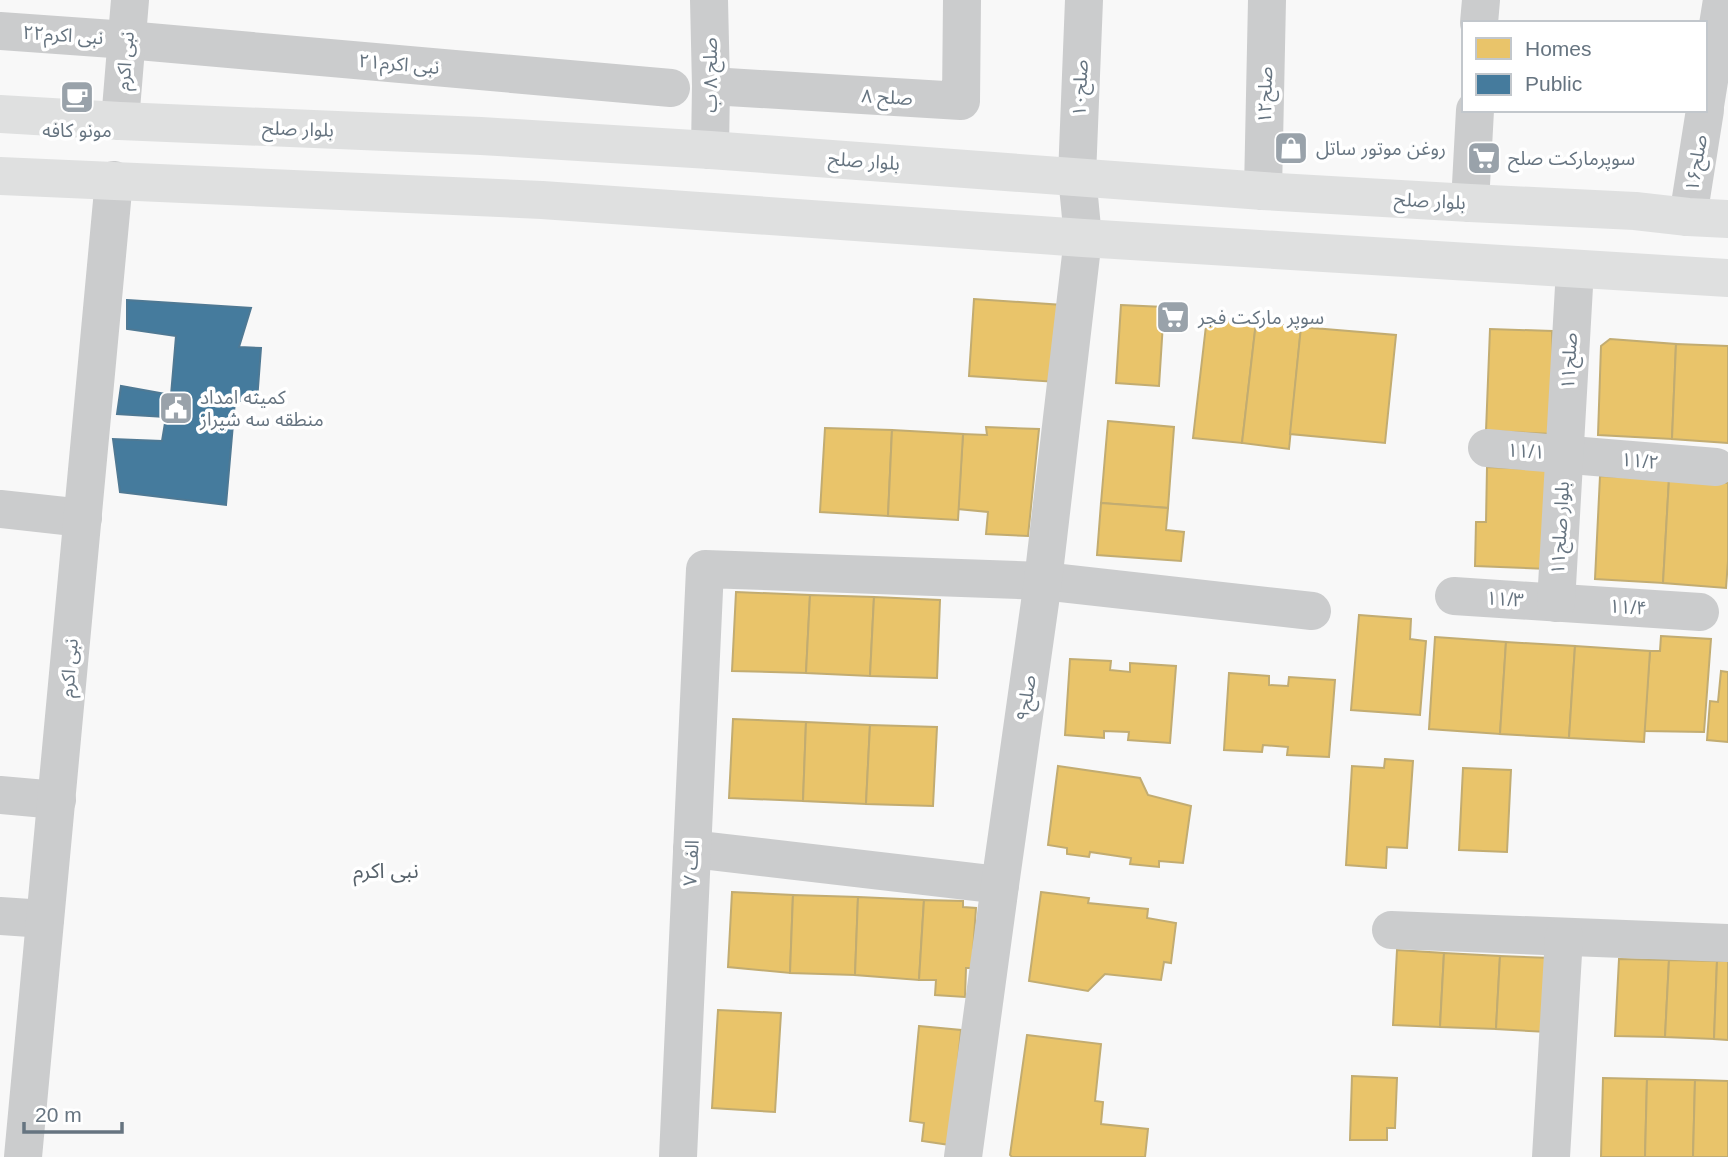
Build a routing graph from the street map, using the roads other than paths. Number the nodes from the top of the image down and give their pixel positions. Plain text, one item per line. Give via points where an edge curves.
1 (130, 0) edge
2 (709, 0) edge
3 (962, 0) edge
4 (1084, 0) edge
5 (1267, 0) edge
6 (1480, 0) edge
7 (1722, 0) edge
8 (1479, 21) edge
9 (0, 31) edge
10 (127, 40) junction
11 (711, 86) junction
12 (671, 88) dead end
13 (1707, 95) edge
14 (1475, 112) edge
15 (1704, 112) edge
16 (0, 114) edge
17 (120, 121) junction
18 (710, 150) junction
19 (0, 176) edge
20 (1077, 176) junction
21 (114, 180) junction
22 (1263, 191) junction
23 (1470, 203) junction
24 (1688, 217) junction
25 (1728, 219) edge
26 (1083, 239) junction
27 (1575, 268) junction
28 (1728, 278) edge
29 (1488, 449) dead end
30 (1564, 454) junction
31 (1716, 467) dead end
32 (0, 509) edge
33 (83, 518) junction
34 (1043, 581) junction
35 (1454, 596) dead end
36 (1556, 603) junction
37 (1312, 611) dead end
38 (1700, 612) dead end
39 (0, 794) edge
40 (57, 800) junction
41 (692, 849) junction
42 (1000, 885) junction
43 (0, 916) edge
44 (46, 919) junction
45 (1391, 930) dead end
46 (1564, 937) junction
47 (1728, 943) edge
48 (23, 1157) edge
49 (678, 1157) edge
50 (963, 1157) edge
51 (1551, 1157) edge

1 - 10 street, نبی اکرم
2 - 11 street, صلح ۸ ب
3 - 11 street, ۸ صلح via 961,102
4 - 20 street, صلح۱۰
5 - 22 street, صلح۱۲
6 - 8 street
7 - 13 street, صلح۱۶
9 - 10 street, نبی اکرم۲۲
10 - 12 street, نبی اکرم۲۱
10 - 17 street, نبی اکرم
11 - 18 street, صلح ۸ ب
14 - 23 street
15 - 24 street, صلح۱۶
16 - 17 main road, بلوار صلح
17 - 18 main road, بلوار صلح
18 - 20 main road, بلوار صلح
19 - 21 main road
20 - 22 main road, بلوار صلح
20 - 26 street, صلح۱۰
21 - 26 main road via 542,200
21 - 33 street, نبی اکرم
22 - 23 main road, بلوار صلح
23 - 24 main road, بلوار صلح
24 - 25 main road, بلوار صلح
26 - 27 main road
26 - 34 street, صلح۹
27 - 28 main road
27 - 30 street, صلح۱۱
29 - 30 street, ۱۱/۱
30 - 31 street, ۱۱/۲
30 - 36 street, بلوار صلح۱۱
32 - 33 street
33 - 40 street, نبی اکرم
34 - 37 street
34 - 41 street, ۷ الف via 705,569
34 - 42 street, صلح۹
35 - 36 street, ۱۱/۳
36 - 38 street, ۱۱/۴
39 - 40 street
40 - 44 street, نبی اکرم
41 - 42 street
41 - 49 street, ۷ الف
42 - 50 street, صلح۹
43 - 44 street
44 - 48 street, نبی اکرم
45 - 46 street
46 - 47 street
46 - 51 street

